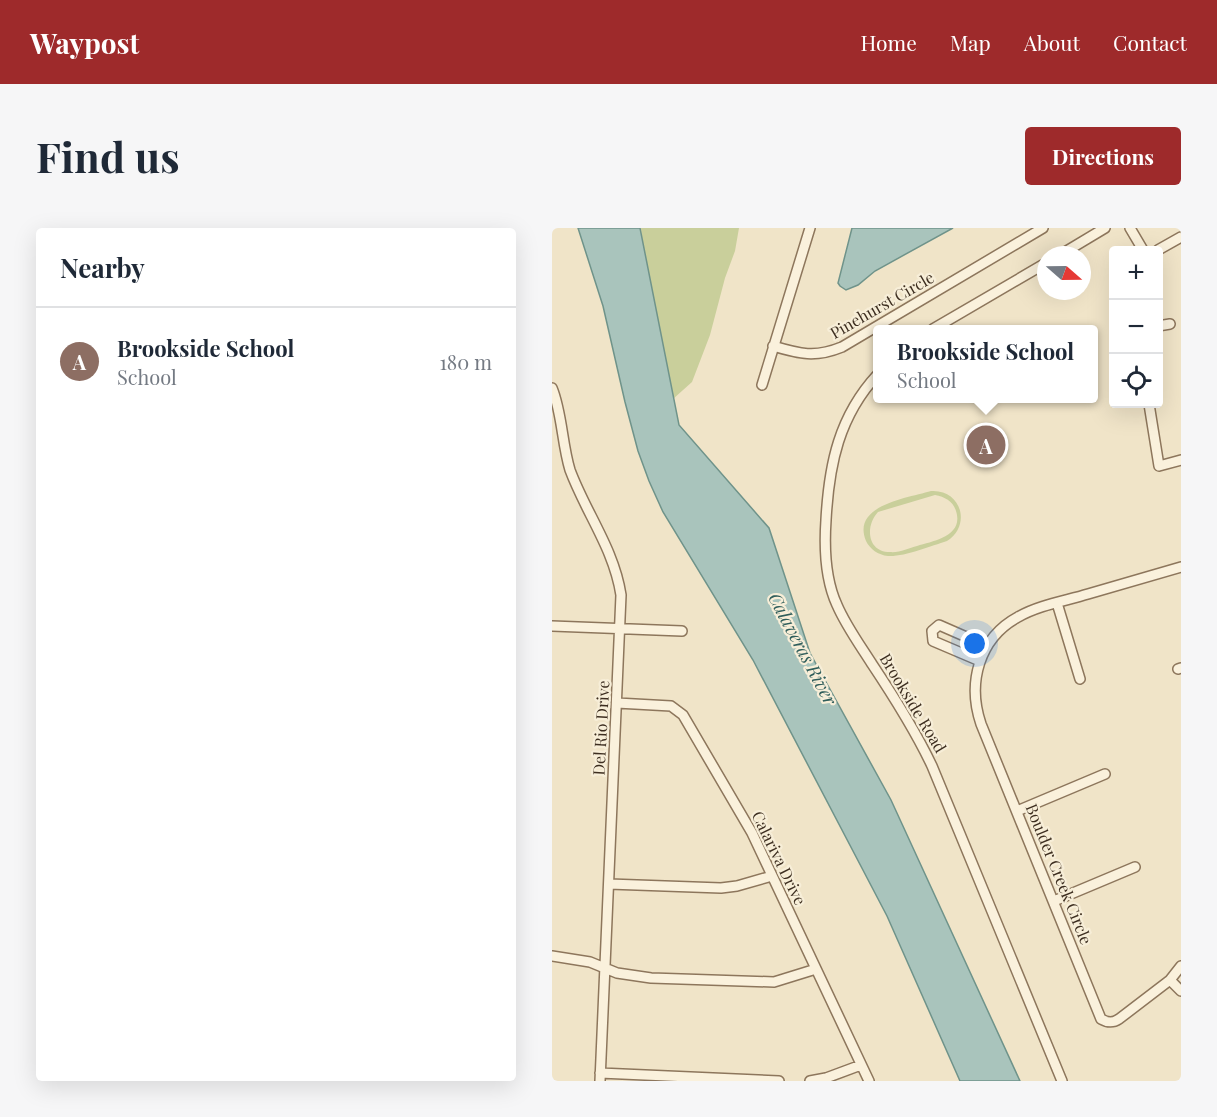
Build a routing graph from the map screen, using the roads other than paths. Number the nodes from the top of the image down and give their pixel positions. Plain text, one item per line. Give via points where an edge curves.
1 (810, 228) edge
2 (1043, 228) edge
3 (1105, 228) edge
4 (1130, 228) edge
5 (1181, 237) edge
6 (1075, 246) edge
7 (1141, 246) edge
8 (1163, 247) edge
9 (1037, 268) edge
10 (1170, 324) dead end
11 (878, 325) edge
12 (941, 325) edge
13 (1163, 325) edge
14 (873, 328) edge
15 (773, 346) junction
16 (873, 381) edge
17 (762, 386) dead end
18 (552, 388) edge
19 (1150, 408) edge
20 (1181, 460) edge
21 (1181, 567) edge
22 (1057, 603) junction
23 (552, 626) edge
24 (621, 629) junction
25 (682, 631) dead end
26 (987, 646) junction
27 (980, 661) junction
28 (1080, 679) dead end
29 (617, 703) junction
30 (1105, 774) dead end
31 (1017, 811) junction
32 (1136, 867) dead end
33 (772, 876) junction
34 (609, 884) junction
35 (1054, 901) junction
36 (552, 956) edge
37 (1181, 966) edge
38 (605, 968) junction
39 (816, 969) junction
40 (1170, 980) junction
41 (1181, 991) edge
42 (861, 1065) junction
43 (600, 1077) edge
44 (779, 1081) edge
45 (810, 1081) edge
46 (869, 1081) edge
47 (1062, 1081) edge

1 - 15 street
2 - 11 street, Pinehurst Circle
3 - 6 street
4 - 7 street
5 - 8 street
9 - 12 street
10 - 13 street
14 - 15 street, Pinehurst Circle via 842,346 818,354
15 - 17 street
16 - 47 street, Brookside Road via 853,408 834,455 827,489 828,578 837,605 928,758
18 - 24 street, Del Rio Drive via 570,468 614,562 621,595
19 - 20 street via 1160,466
21 - 22 street, Boulder Creek Circle
22 - 26 street, Boulder Creek Circle via 1011,621
22 - 28 street
23 - 24 street
24 - 25 street
24 - 29 street, Del Rio Drive
26 - 27 street, Boulder Creek Circle
26 - 27 street via 939,626 932,631 933,640
27 - 31 street, Boulder Creek Circle via 974,680 976,710
29 - 33 street, Calariva Drive via 671,706 679,710 733,798
29 - 34 street, Del Rio Drive
30 - 31 street
31 - 35 street, Boulder Creek Circle
32 - 35 street
33 - 34 street via 722,888
33 - 39 street, Calariva Drive
34 - 38 street, Del Rio Drive
35 - 40 street, Boulder Creek Circle via 1101,1019 1114,1022
36 - 38 street
37 - 40 street, Boulder Creek Circle
38 - 39 street via 651,978 765,983
38 - 43 street, Del Rio Drive
39 - 42 street, Calariva Drive
40 - 41 street
42 - 45 street
42 - 46 street, Calariva Drive
43 - 44 street

